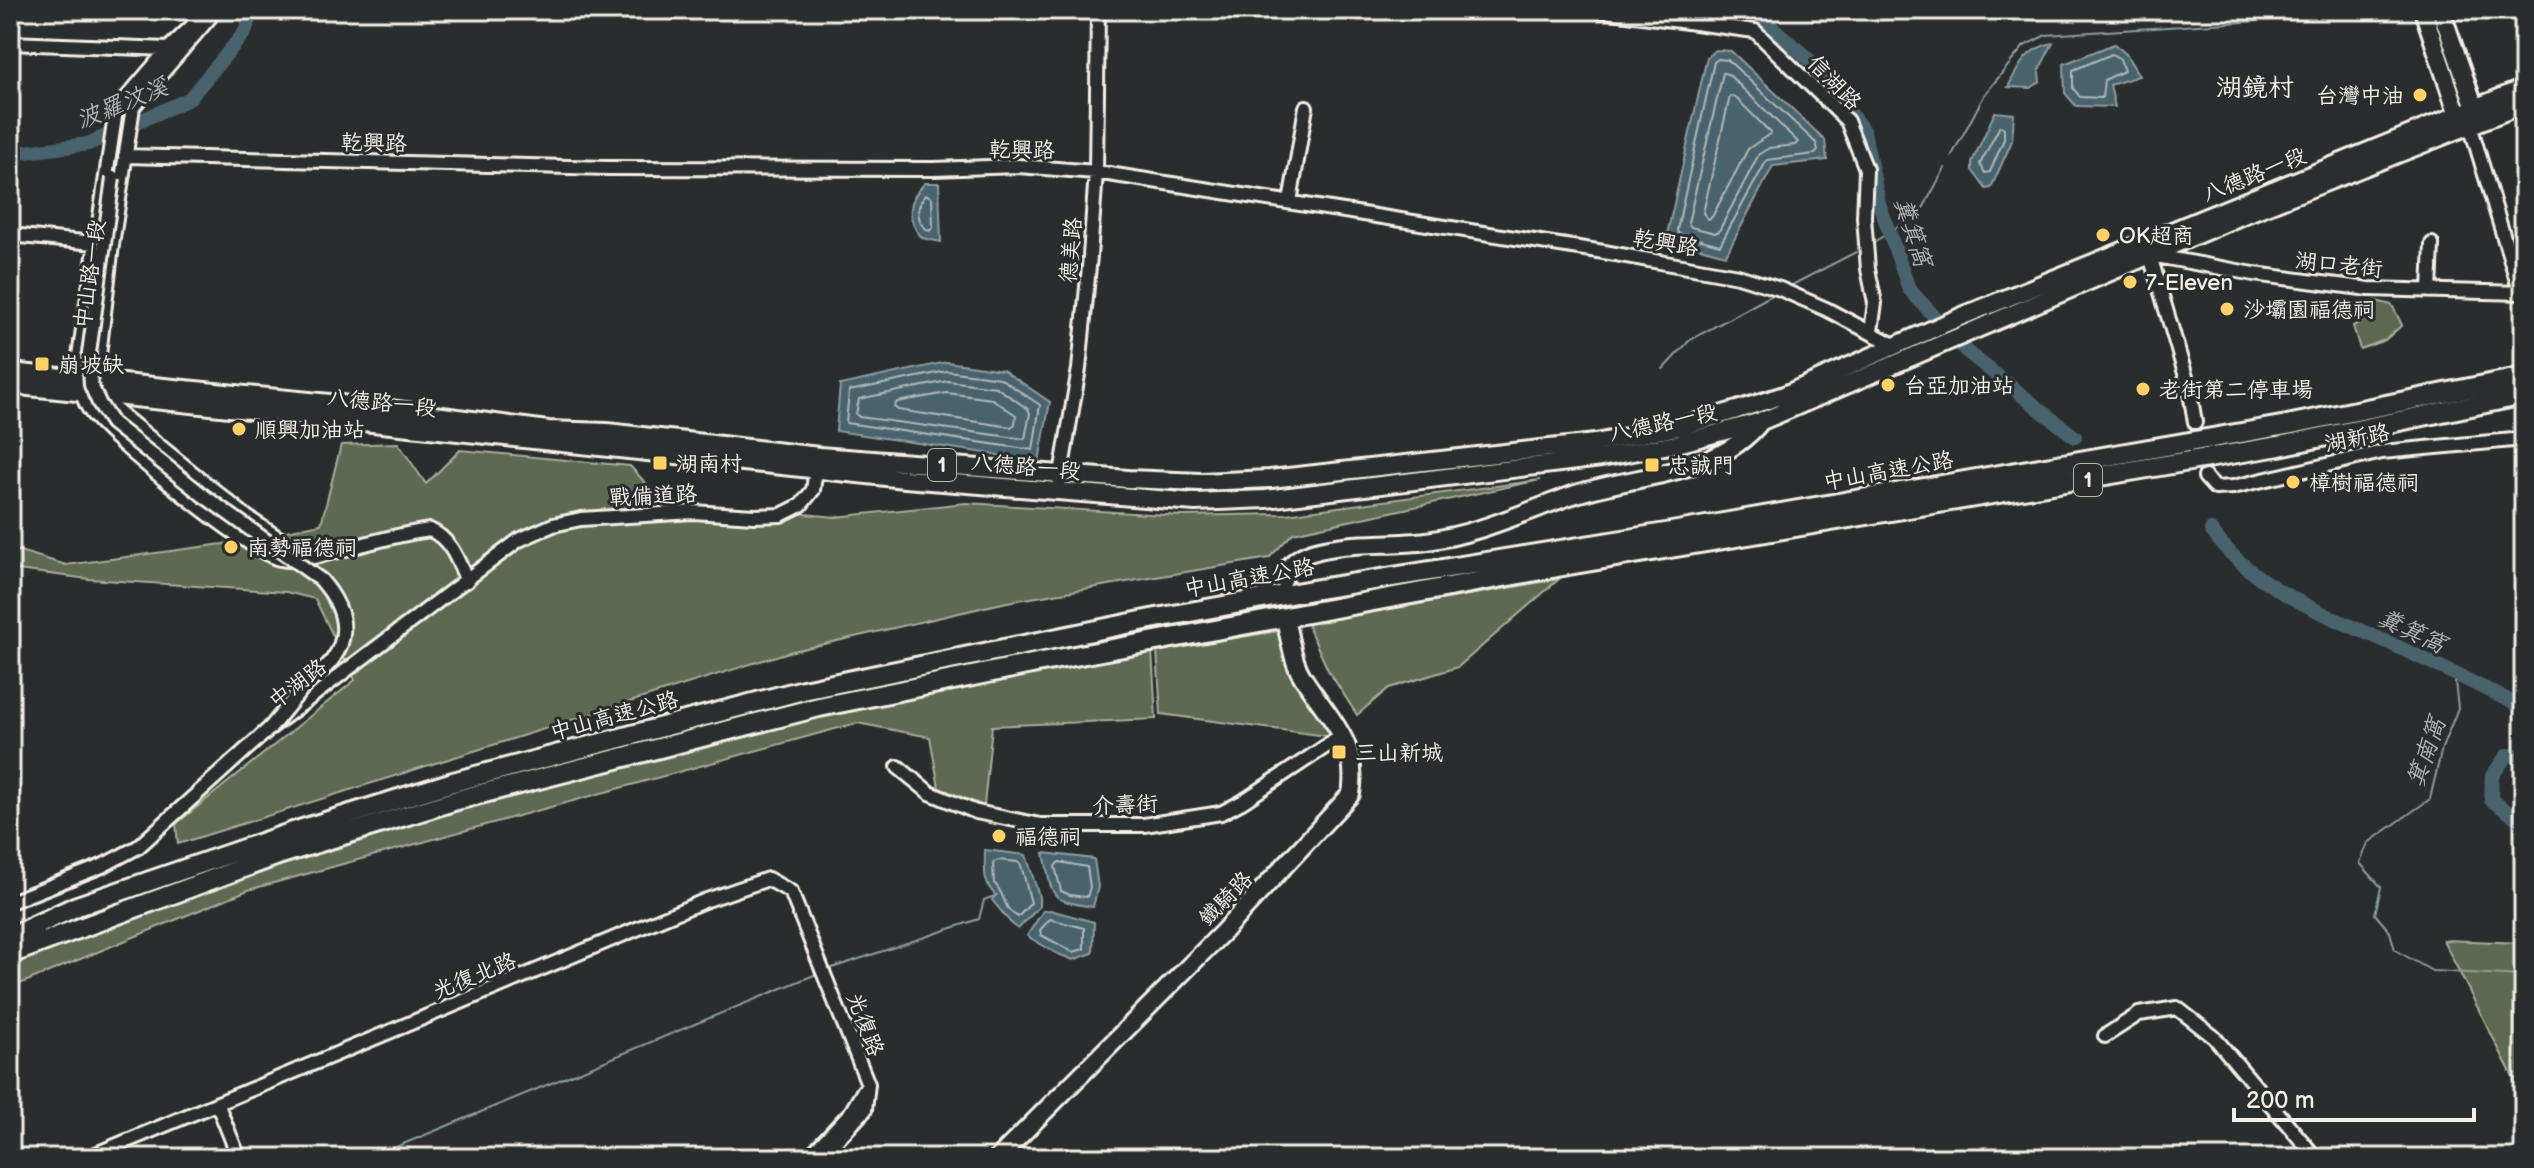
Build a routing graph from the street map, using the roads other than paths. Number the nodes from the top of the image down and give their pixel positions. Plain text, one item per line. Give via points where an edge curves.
1 (201, 10) edge
2 (216, 10) edge
3 (1098, 10) edge
4 (1597, 10) edge
5 (2423, 10) edge
6 (2441, 10) edge
7 (10, 43) edge
8 (168, 49) junction
9 (2524, 88) edge
10 (2524, 104) edge
11 (1306, 107) dead end
12 (2468, 115) junction
13 (109, 154) junction
14 (125, 156) junction
15 (1096, 172) junction
16 (113, 178) junction
17 (1290, 202) junction
18 (10, 235) edge
19 (98, 243) junction
20 (2432, 244) dead end
21 (112, 245) junction
22 (2148, 249) junction
23 (2430, 291) junction
24 (2523, 293) edge
25 (1871, 331) junction
26 (1920, 343) junction
27 (1894, 345) junction
28 (10, 372) edge
29 (2524, 377) edge
30 (96, 381) junction
31 (10, 385) edge
32 (80, 386) junction
33 (1784, 395) junction
34 (2524, 395) edge
35 (105, 396) junction
36 (1762, 421) junction
37 (2195, 422) tunnel mouth
38 (2524, 439) edge
39 (817, 462) junction
40 (2205, 477) dead end
41 (1059, 482) junction
42 (330, 553) junction
43 (1283, 580) dead end
44 (467, 581) junction
45 (1287, 628) dead end
46 (270, 728) junction
47 (1343, 735) junction
48 (898, 767) dead end
49 (10, 902) edge
50 (77, 906) junction
51 (10, 929) edge
52 (10, 937) edge
53 (54, 940) junction
54 (10, 954) edge
55 (10, 961) edge
56 (827, 979) joint
57 (2105, 1036) dead end
58 (868, 1084) junction
59 (217, 1103) junction
60 (86, 1158) edge
61 (239, 1158) edge
62 (808, 1158) edge
63 (820, 1158) edge
64 (998, 1158) edge
65 (2316, 1158) edge

1 - 8 street
2 - 14 street, 中山路一段 via 133,107
3 - 15 street, 德美路
4 - 25 street, 信湖路 via 1755,31 1847,121 1866,169 1864,217 1875,303
5 - 12 main road
6 - 12 main road
7 - 8 street
8 - 13 street, 中山路一段 via 116,110
9 - 12 main road, 1
10 - 12 main road, 1
11 - 17 street
12 - 22 main road, 八德路一段 / 1 via 2318,184
12 - 24 street
13 - 16 street
13 - 19 street, 中山路一段
14 - 15 street, 乾興路 via 609,168 1018,166
14 - 16 street
14 - 21 street, 中山路一段
15 - 17 street, 乾興路
15 - 41 street, 德美路 via 1079,369
16 - 46 street, bridge via 89,353 89,375 99,403 112,423 150,454 321,580 343,614 344,634 333,658
17 - 25 street, 乾興路 via 1738,276 1780,289
18 - 19 street
19 - 21 street
19 - 32 street, 中山路一段 via 82,333
20 - 23 street
21 - 30 street, 中山路一段
22 - 23 street, 湖口老街 via 2254,274
22 - 26 main road, 八德路一段 / 1 via 1975,329
22 - 26 main road, 八德路一段 / 1 via 1960,317
22 - 37 street
23 - 24 street, 湖口老街
25 - 27 street, 乾興路
26 - 27 main road, 八德路一段 / 1
26 - 36 main road, 八德路一段 / 1
27 - 33 main road, 八德路一段 / 1
28 - 32 main road, 八德路一段 / 1
29 - 50 highway, 中山高速公路 / 1 via 2287,425 1151,619 803,690 453,782
30 - 32 main road, 八德路一段 / 1
30 - 35 street
30 - 39 main road, 八德路一段 / 1 via 607,432
31 - 32 main road, 八德路一段 / 1
32 - 35 main road, 八德路一段 / 1
32 - 42 street via 100,426 235,534 278,559
33 - 36 main road
33 - 41 main road, 八德路一段 / 1 via 1679,427 1595,443 1270,479
34 - 53 highway, 中山高速公路 / 1 via 2279,446 1574,564 819,707 457,800 278,855
35 - 39 main road, 八德路一段 / 1 via 549,444
35 - 42 street via 247,517 295,549
36 - 41 main road, 八德路一段 / 1 via 1601,458 1266,499 1195,502
36 - 43 main road via 1749,438 1712,458 1569,496 1463,534 1311,553 1296,559
38 - 40 street, 湖新路 via 2382,452 2233,487 2215,488
39 - 41 main road, 八德路一段 / 1 via 905,479
39 - 44 street, 戰備道路 via 813,490 801,505 781,515 693,512 581,519 519,540
42 - 44 street via 430,530 449,544
44 - 46 street, 中湖路
45 - 47 main road, 鐵騎路 via 1300,673
46 - 49 street, 中湖路 via 138,847
47 - 48 street, 介壽街 via 1221,813 1144,825 1040,825 976,812 930,793
47 - 64 main road, 鐵騎路 via 1354,777 1344,804
50 - 51 highway
50 - 52 highway, 中山高速公路 / 1
53 - 54 highway, 中山高速公路 / 1
53 - 55 highway
56 - 58 street, 光復路
56 - 59 street, 光復北路 via 791,892 768,879 715,896
57 - 65 street via 2139,1014 2177,1008 2214,1037
58 - 62 street, 光復路 via 851,1112
58 - 63 street, 光復路 via 865,1110
59 - 60 street, 光復北路
59 - 61 street

